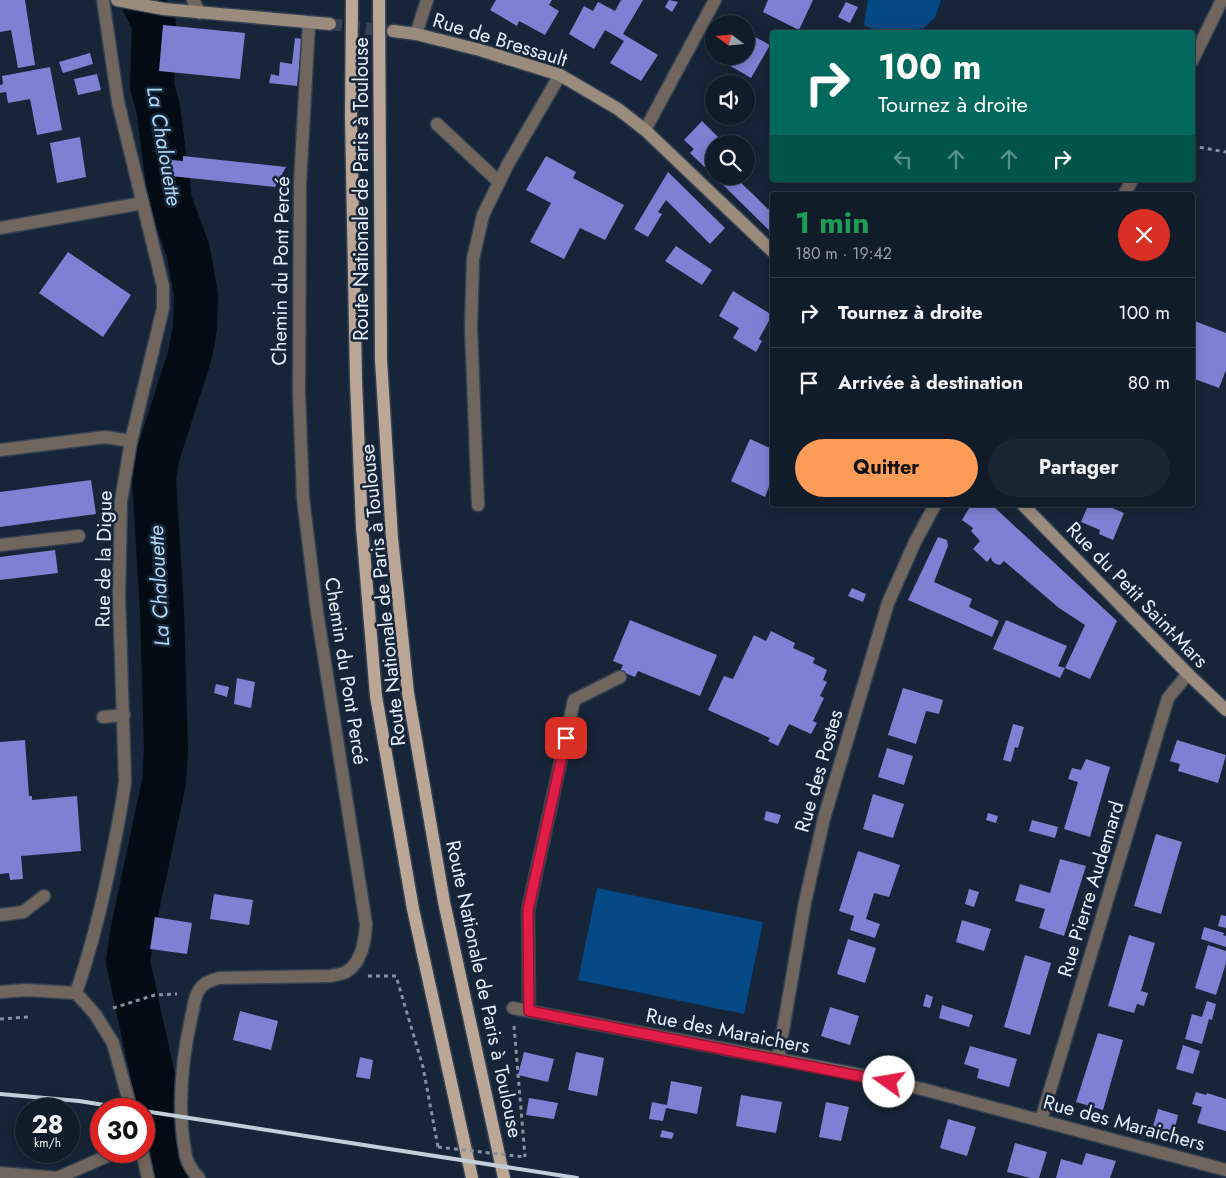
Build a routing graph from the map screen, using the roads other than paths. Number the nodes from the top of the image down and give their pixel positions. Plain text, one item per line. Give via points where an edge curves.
1 (103, 0) edge
2 (193, 0) edge
3 (352, 0) edge
4 (379, 0) edge
5 (427, 0) edge
6 (715, 0) edge
7 (1222, 0) edge
8 (120, 1) edge
9 (200, 13) junction
10 (309, 23) junction
11 (330, 24) tunnel mouth
12 (393, 31) tunnel mouth
13 (416, 34) junction
14 (1195, 55) edge
15 (560, 75) junction
16 (437, 124) dead end
17 (645, 130) junction
18 (499, 182) junction
19 (143, 203) junction
20 (0, 228) edge
21 (770, 249) edge
22 (131, 441) junction
23 (0, 450) edge
24 (478, 505) dead end
25 (934, 507) edge
26 (1025, 507) edge
27 (79, 536) dead end
28 (0, 545) edge
29 (1188, 674) junction
30 (620, 677) dead end
31 (1226, 710) edge
32 (124, 716) junction
33 (103, 717) dead end
34 (44, 896) dead end
35 (0, 915) edge
36 (0, 992) edge
37 (76, 993) junction
38 (513, 1008) road end
39 (529, 1011) junction
40 (778, 1059) junction
41 (129, 1098) edge
42 (1041, 1120) junction
43 (92, 1163) edge
44 (145, 1163) edge
45 (1226, 1170) edge
46 (0, 1173) edge
47 (58, 1178) edge
48 (148, 1178) edge
49 (199, 1178) edge
50 (472, 1178) edge
51 (504, 1178) edge

1 - 19 street, Rue de la Digue via 118,102
2 - 9 street
3 - 50 main road, Route Nationale de Paris à Toulouse via 356,380 362,527 376,696 413,909
4 - 51 main road, Route Nationale de Paris à Toulouse via 381,360 392,538 408,693 444,902
5 - 13 street
6 - 17 street
7 - 14 street
8 - 9 street
9 - 10 street
10 - 11 street
10 - 49 street, Chemin du Pont Percé via 300,183 298,394 303,498 317,612 366,924 358,959 346,972 330,976 219,978 206,982 197,992 188,1031 181,1105 185,1153
12 - 13 street, Rue de Bressault
13 - 15 street, Rue de Bressault
15 - 17 street, Rue de Bressault via 618,109
15 - 18 street
16 - 18 street
17 - 21 street, Rue de Bressault
18 - 24 street via 483,216 474,259 471,328
19 - 20 street
19 - 22 street, Rue de la Digue via 163,286 163,308
22 - 23 street via 105,438
22 - 32 street, Rue de la Digue via 125,468 119,596
25 - 40 street, Rue des Postes via 888,603 824,818 805,902
26 - 29 street, Rue du Petit Saint-Mars
27 - 28 street
29 - 31 street, Rue du Petit Saint-Mars
29 - 42 street, Rue Pierre Audemard via 1168,698
30 - 39 street via 574,700 528,910
32 - 33 street
32 - 37 street, Rue de la Digue via 123,803 100,912
34 - 35 street via 23,912
36 - 37 street
37 - 41 street via 95,1014 113,1043
38 - 39 street, Rue des Maraichers
39 - 40 street, Rue des Maraichers
40 - 42 street, Rue des Maraichers via 922,1089
42 - 45 street, Rue des Maraichers
43 - 47 street
44 - 48 street
46 - 47 street

